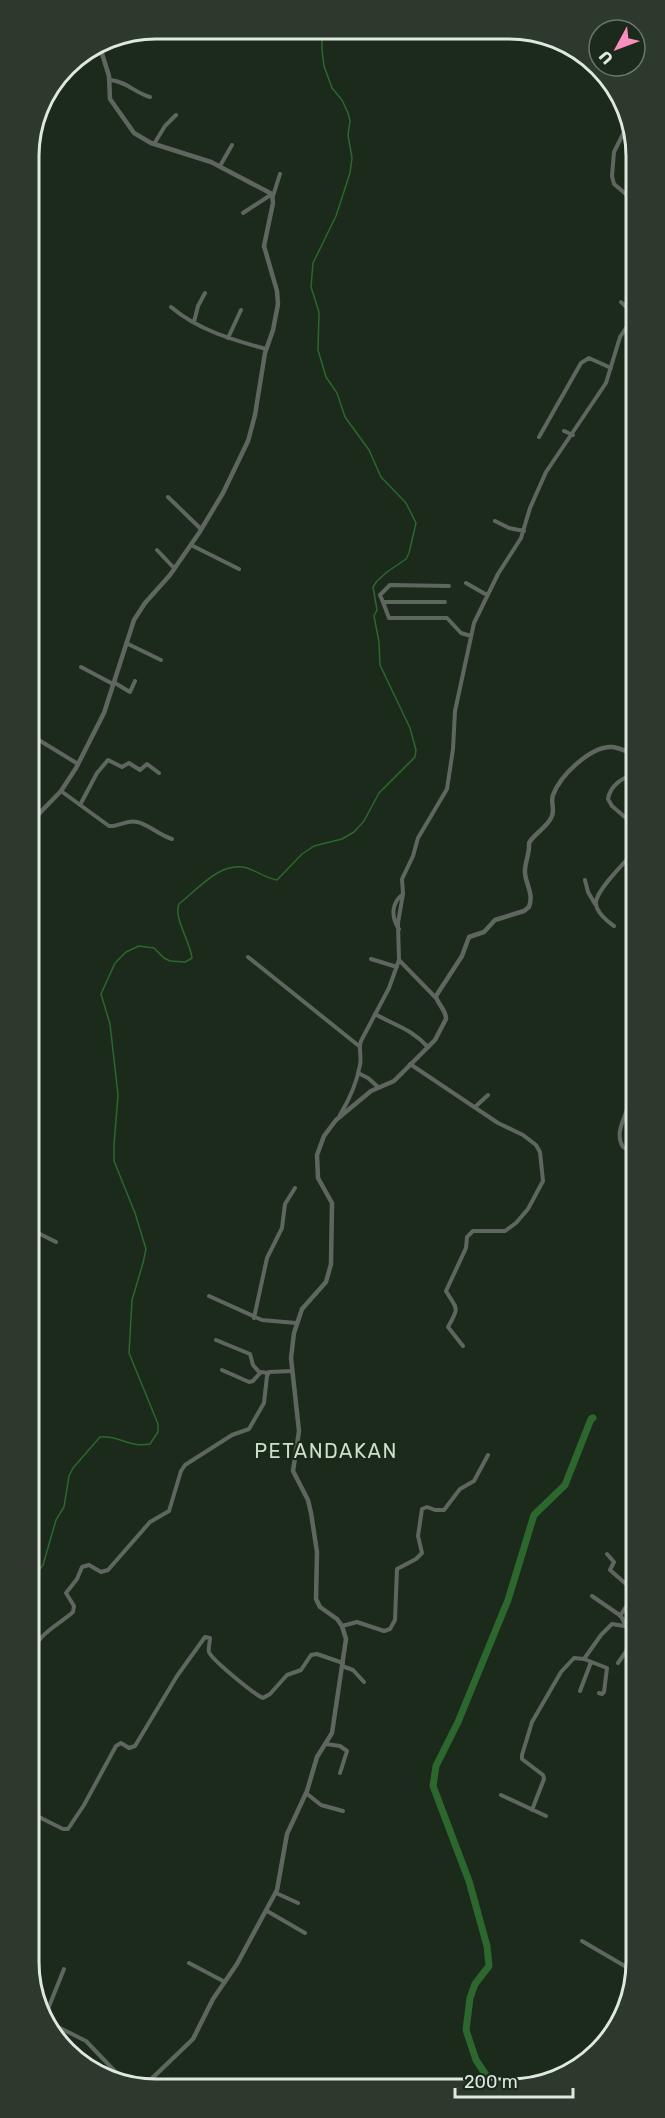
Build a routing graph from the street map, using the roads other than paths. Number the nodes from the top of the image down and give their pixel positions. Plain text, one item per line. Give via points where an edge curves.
1 (102, 53) edge
2 (110, 80) junction
3 (150, 97) dead end
4 (176, 115) dead end
5 (624, 132) edge
6 (154, 144) junction
7 (232, 144) dead end
8 (220, 166) junction
9 (280, 174) dead end
10 (626, 194) edge
11 (272, 195) junction
12 (243, 213) dead end
13 (205, 293) dead end
14 (621, 302) dead end
15 (171, 307) dead end
16 (626, 307) edge
17 (242, 310) dead end
18 (194, 322) junction
19 (626, 326) edge
20 (228, 338) junction
21 (266, 349) junction
22 (611, 368) junction
23 (564, 431) dead end
24 (573, 435) junction
25 (539, 436) dead end
26 (168, 497) dead end
27 (495, 521) dead end
28 (201, 529) junction
29 (524, 531) junction
30 (191, 545) junction
31 (157, 550) dead end
32 (174, 568) junction
33 (239, 569) dead end
34 (466, 583) dead end
35 (449, 586) dead end
36 (487, 595) junction
37 (383, 602) junction
38 (445, 602) dead end
39 (471, 636) junction
40 (125, 643) junction
41 (161, 660) dead end
42 (81, 668) dead end
43 (135, 681) dead end
44 (114, 684) junction
45 (100, 703) dead end
46 (107, 705) junction
47 (39, 740) edge
48 (626, 751) edge
49 (78, 764) junction
50 (159, 773) dead end
51 (626, 778) edge
52 (61, 791) junction
53 (80, 805) junction
54 (39, 814) edge
55 (626, 818) edge
56 (172, 839) dead end
57 (626, 861) edge
58 (585, 880) dead end
59 (596, 904) junction
60 (614, 926) dead end
61 (248, 957) dead end
62 (371, 959) dead end
63 (399, 960) junction
64 (397, 967) junction
65 (436, 998) junction
66 (375, 1014) junction
67 (359, 1047) junction
68 (428, 1047) junction
69 (410, 1064) junction
70 (358, 1073) junction
71 (378, 1087) junction
72 (488, 1095) dead end
73 (475, 1107) junction
74 (626, 1109) edge
75 (340, 1115) junction
76 (626, 1148) edge
77 (295, 1188) dead end
78 (39, 1234) edge
79 (56, 1242) dead end
80 (209, 1296) dead end
81 (254, 1318) junction
82 (296, 1323) junction
83 (216, 1340) dead end
84 (463, 1346) dead end
85 (222, 1370) dead end
86 (292, 1371) junction
87 (260, 1373) junction
88 (268, 1373) junction
89 (488, 1455) dead end
90 (607, 1554) dead end
91 (626, 1584) edge
92 (592, 1596) dead end
93 (626, 1608) edge
94 (620, 1616) junction
95 (342, 1626) junction
96 (626, 1626) joint
97 (39, 1640) edge
98 (626, 1648) edge
99 (584, 1659) junction
100 (591, 1662) junction
101 (618, 1663) dead end
102 (342, 1664) junction
103 (364, 1682) dead end
104 (580, 1692) dead end
105 (599, 1694) dead end
106 (326, 1744) junction
107 (340, 1773) dead end
108 (306, 1793) junction
109 (501, 1795) dead end
110 (532, 1810) junction
111 (343, 1811) dead end
112 (546, 1816) dead end
113 (39, 1817) edge
114 (276, 1893) junction
115 (298, 1903) dead end
116 (267, 1911) junction
117 (305, 1933) dead end
118 (582, 1941) dead end
119 (189, 1963) dead end
120 (626, 1967) edge
121 (64, 1969) dead end
122 (225, 1982) junction
123 (48, 2008) edge
124 (60, 2028) edge
125 (115, 2071) edge
126 (152, 2079) edge

1 - 2 street
2 - 3 street via 125,83
2 - 6 street via 110,99 129,128
4 - 6 street
5 - 10 street via 614,152 612,176 614,184
6 - 8 street
7 - 8 street
8 - 11 street
9 - 11 street
11 - 12 street
11 - 21 street via 264,246 278,299
13 - 18 street
14 - 16 street
15 - 18 street
17 - 20 street
18 - 20 street
19 - 22 street
20 - 21 street
21 - 28 street via 251,432 229,482
22 - 24 street
22 - 25 street via 589,358 581,363
23 - 24 street
24 - 29 street via 546,472
26 - 28 street
27 - 29 street
28 - 30 street
29 - 36 street
30 - 32 street
30 - 33 street
31 - 32 street
32 - 40 street via 140,609
34 - 36 street
35 - 37 street via 390,585 380,595
36 - 39 street
37 - 38 street
37 - 39 street via 389,618 447,618 461,633
39 - 63 street via 455,711 447,789 418,838 402,879
40 - 41 street
40 - 44 street
42 - 44 street
43 - 44 street via 130,692
44 - 46 street
45 - 46 street
46 - 49 street
47 - 49 street
48 - 65 street via 606,748 581,760 567,774 553,796 554,814 529,843 525,871 531,893 529,907 495,920 484,932 469,937
49 - 52 street
50 - 53 street via 148,765 140,770 129,763 121,767 107,760
51 - 55 street via 615,785 608,799
52 - 53 street
52 - 54 street
53 - 56 street via 109,826 137,821
57 - 59 street via 605,885
58 - 59 street
59 - 60 street
61 - 67 street
62 - 64 street
63 - 64 street
63 - 65 street
64 - 66 street
65 - 68 street via 446,1018 439,1035
66 - 67 street
66 - 68 street via 403,1027
67 - 70 street
68 - 69 street
69 - 71 street via 392,1082
69 - 73 street
70 - 71 street
70 - 75 street
71 - 75 street
72 - 73 street
73 - 84 street via 536,1145 543,1181 528,1209 507,1229 473,1231 467,1237 466,1248 446,1291 456,1309 448,1327
74 - 76 street via 620,1137
75 - 82 street via 324,1136 316,1162 318,1178 332,1203 332,1264 326,1282 302,1309
77 - 81 street via 285,1204 282,1228 267,1258
78 - 79 street
80 - 81 street
81 - 82 street
82 - 86 street
83 - 87 street via 250,1354
85 - 87 street via 249,1382
86 - 88 street
86 - 95 street via 299,1431 293,1471 311,1513 317,1552 316,1599
87 - 88 street
88 - 97 street via 264,1403 249,1429 232,1435 185,1465 169,1511 150,1522 108,1570 101,1572 86,1564 82,1568 66,1593 74,1606 73,1612
89 - 95 street via 474,1481 460,1489 444,1510 422,1509 418,1536 422,1553 397,1569 392,1627 381,1631 356,1622
90 - 91 street via 614,1563 610,1570
92 - 94 street
93 - 94 street
94 - 96 street
95 - 102 street via 346,1647
96 - 99 street via 610,1625
98 - 101 street
99 - 100 street
99 - 110 street via 574,1658 564,1668 529,1728 522,1759 544,1779
100 - 104 street
100 - 105 street via 608,1669 604,1692
102 - 103 street
102 - 106 street via 332,1733
102 - 113 street via 311,1654 301,1670 284,1677 263,1698 215,1660 209,1651 210,1638 205,1637 135,1746 116,1746 68,1829
106 - 107 street via 347,1751
106 - 108 street via 315,1762
108 - 111 street via 321,1805
108 - 114 street via 287,1834
109 - 110 street
110 - 112 street
114 - 115 street
114 - 116 street
116 - 117 street
116 - 122 street
118 - 120 street
119 - 122 street
121 - 123 street
122 - 126 street via 193,2039
124 - 125 street via 86,2041

